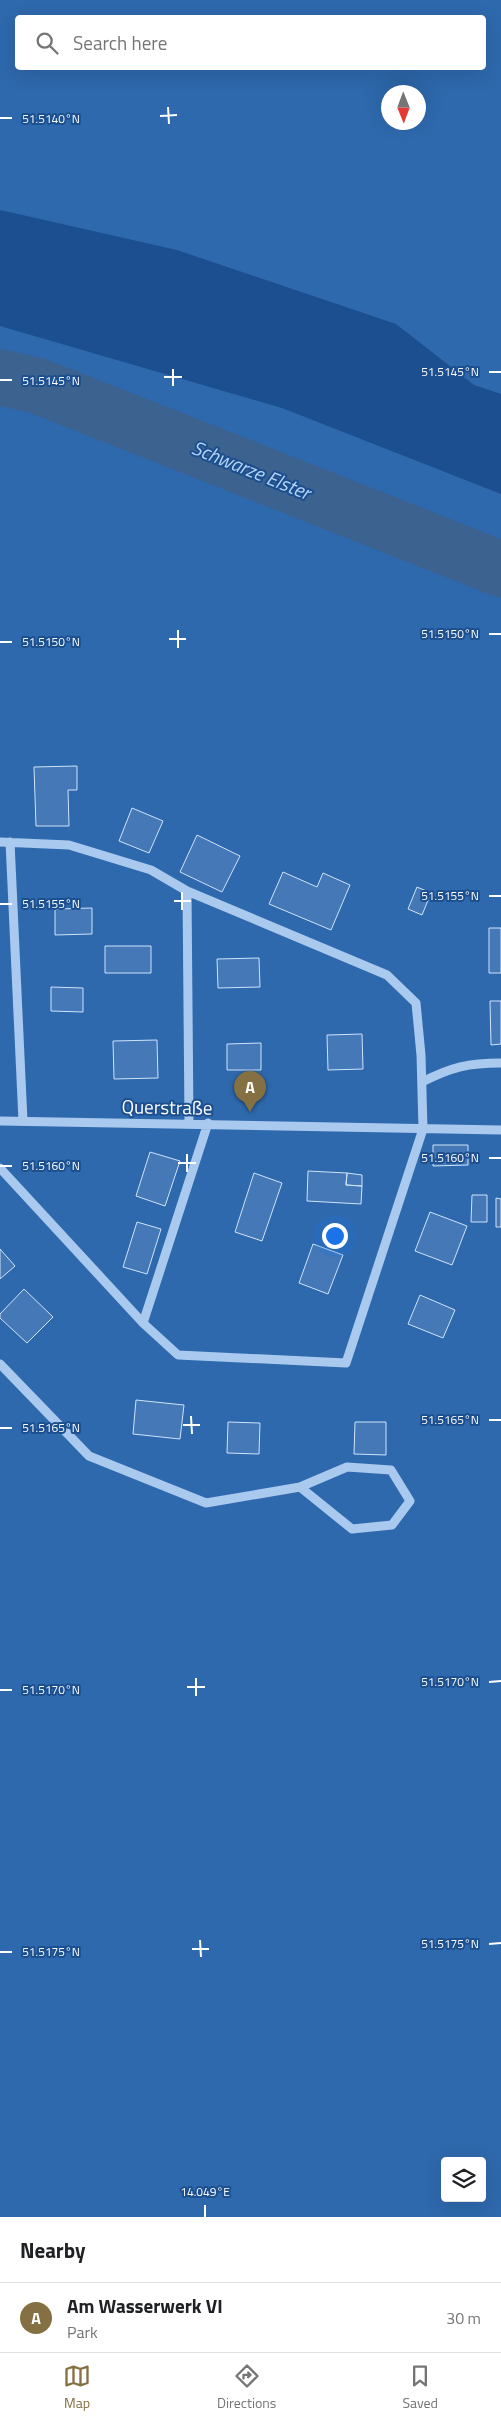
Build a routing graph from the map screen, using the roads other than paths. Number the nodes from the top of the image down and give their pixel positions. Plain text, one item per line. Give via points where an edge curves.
1 (5, 842) edge
2 (187, 891) junction
3 (501, 1063) edge
4 (422, 1082) junction
5 (0, 1121) edge
6 (23, 1121) junction
7 (189, 1123) junction
8 (208, 1123) junction
9 (423, 1129) junction
10 (501, 1130) edge
11 (0, 1168) edge
12 (143, 1322) junction
13 (0, 1364) edge
14 (300, 1487) junction

1 - 2 lane via 69,846 151,870
1 - 6 lane
2 - 4 lane via 387,975 416,1003
2 - 7 lane
3 - 4 lane via 470,1063
4 - 9 lane
5 - 6 lane, Querstraße
6 - 7 lane, Querstraße
7 - 8 lane, Querstraße
8 - 9 lane, Querstraße
8 - 12 lane
9 - 10 lane, Querstraße
9 - 12 lane via 346,1363 178,1355
11 - 12 lane
13 - 14 lane via 89,1456 206,1503
14 - 14 lane via 347,1467 391,1470 410,1501 392,1525 352,1529

